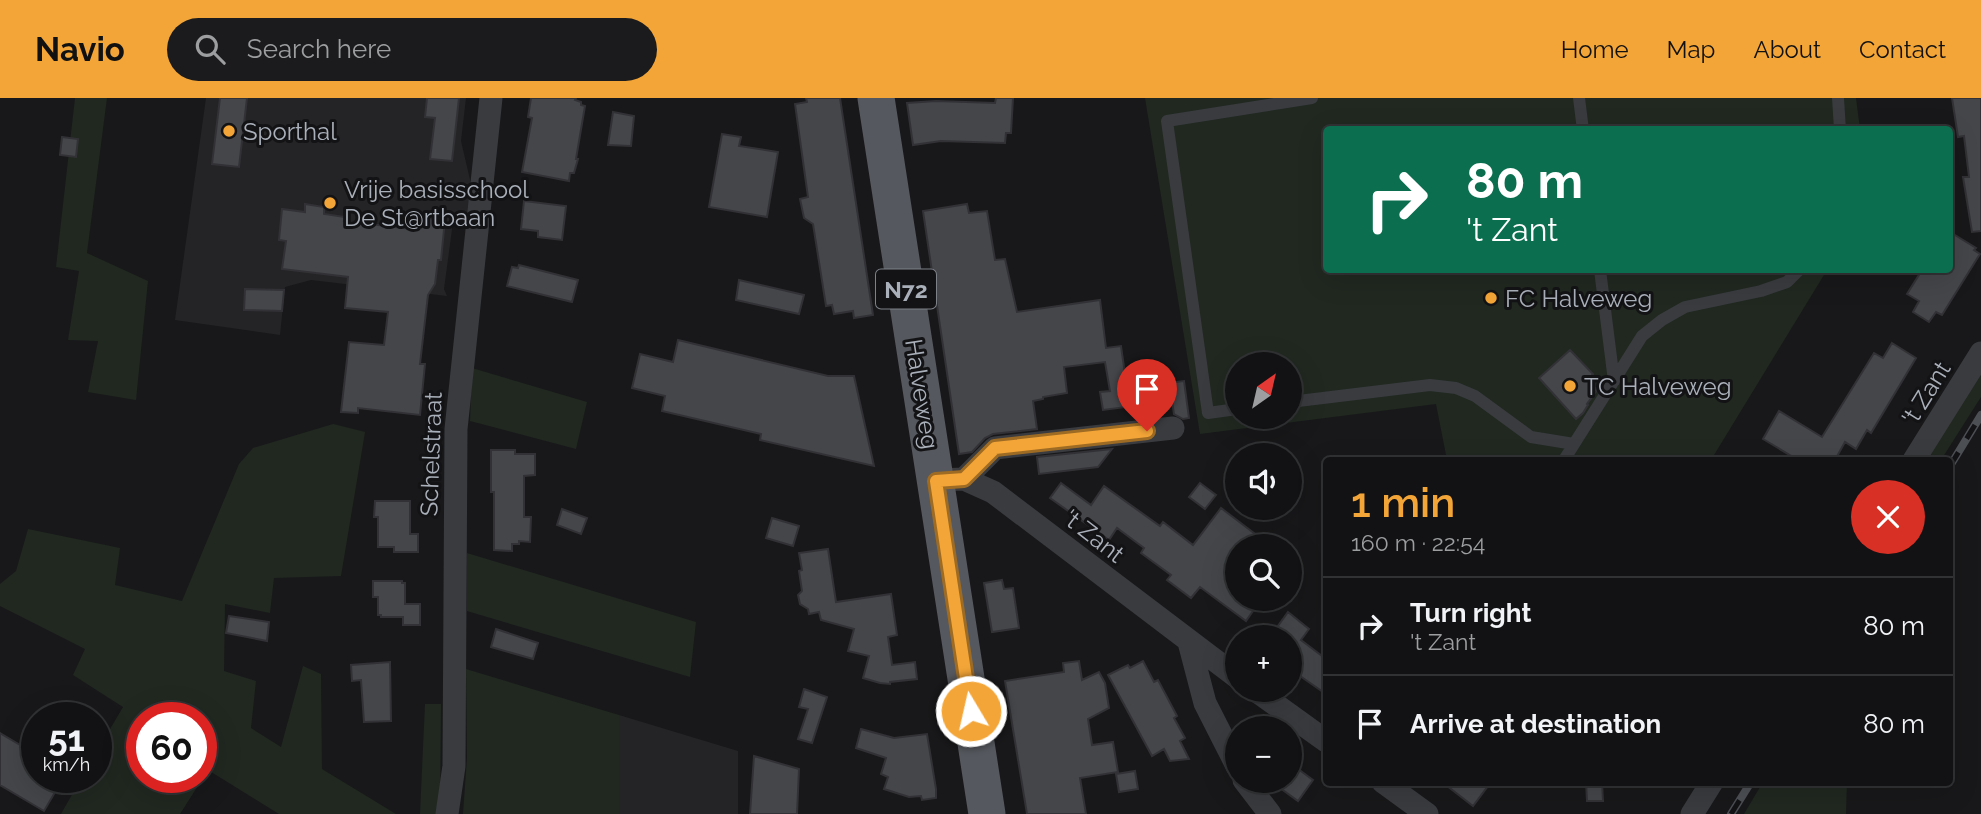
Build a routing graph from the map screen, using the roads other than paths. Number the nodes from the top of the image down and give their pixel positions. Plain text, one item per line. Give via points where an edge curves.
1 (491, 98) edge
2 (876, 98) edge
3 (1312, 98) edge
4 (1579, 98) edge
5 (1838, 98) edge
6 (1582, 126) edge
7 (1840, 126) edge
8 (1600, 273) edge
9 (1796, 273) edge
10 (1981, 353) edge
11 (1614, 381) junction
12 (1302, 400) edge
13 (1225, 411) edge
14 (1173, 428) dead end
15 (1574, 444) junction
16 (1565, 457) edge
17 (1916, 457) edge
18 (950, 480) junction
19 (1189, 642) junction
20 (1225, 668) edge
21 (1272, 702) edge
22 (1323, 739) edge
23 (1225, 742) edge
24 (1388, 786) edge
25 (1710, 786) edge
26 (1254, 793) edge
27 (447, 814) edge
28 (987, 814) edge
29 (1270, 814) edge
30 (1427, 814) edge
31 (1692, 814) edge

1 - 27 street, Schelstraat via 456,429 454,766
2 - 18 main road, Halveweg / N72
3 - 13 lane via 1167,121 1208,413
4 - 6 lane
5 - 7 lane
8 - 11 lane
9 - 11 lane via 1787,282 1685,307 1662,320 1642,336
10 - 17 street, 't Zant
11 - 15 lane
12 - 15 lane via 1430,385 1456,388 1475,396 1531,437
14 - 18 street via 995,448
15 - 16 lane
18 - 19 street, 't Zant via 993,492
18 - 28 main road, Halveweg / N72
19 - 20 street, 't Zant
19 - 23 street via 1205,703
21 - 22 street
24 - 30 street
25 - 31 street
26 - 29 street

